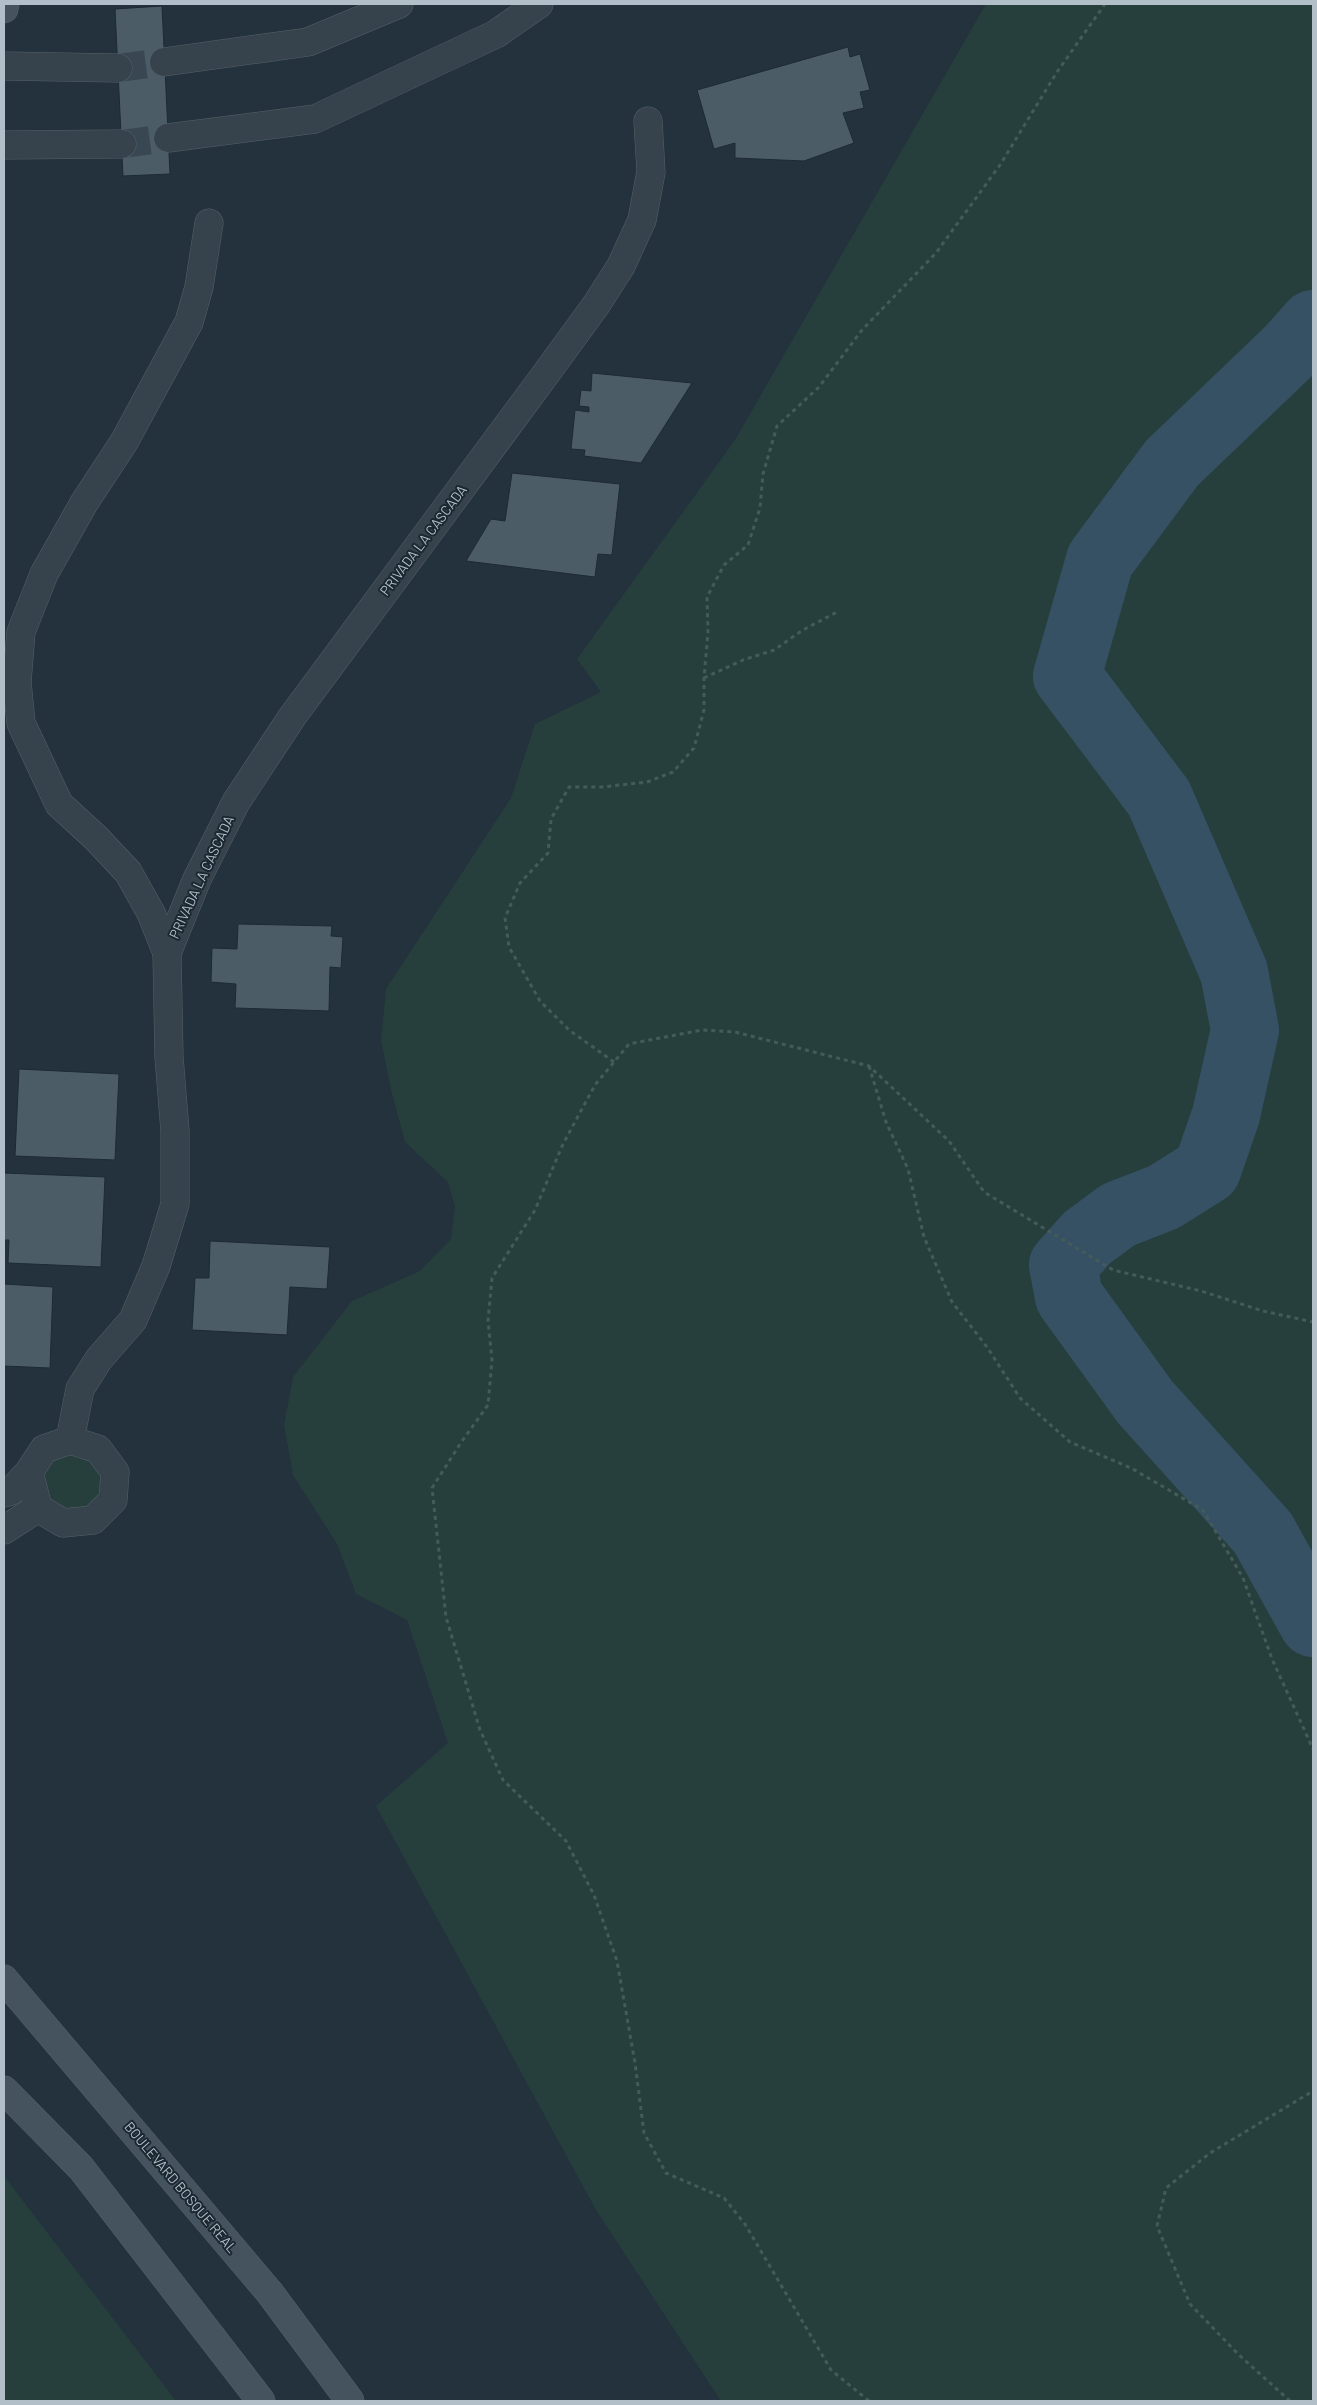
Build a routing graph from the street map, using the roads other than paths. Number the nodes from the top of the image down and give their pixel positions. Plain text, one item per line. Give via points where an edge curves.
1 (5, 4) edge
2 (399, 4) edge
3 (539, 4) edge
4 (4, 9) edge
5 (164, 62) tunnel mouth
6 (4, 66) edge
7 (118, 68) tunnel mouth
8 (648, 121) dead end
9 (168, 138) tunnel mouth
10 (4, 144) edge
11 (122, 144) tunnel mouth
12 (209, 223) dead end
13 (167, 953) junction
14 (70, 1440) junction
15 (29, 1472) junction
16 (4, 1493) edge
17 (38, 1508) junction
18 (4, 1530) edge
19 (4, 1979) edge
20 (4, 2090) edge
21 (261, 2401) edge
22 (350, 2401) edge

1 - 4 main road
2 - 5 street via 308,42
3 - 9 street via 496,34 315,118
6 - 7 street
8 - 13 street, PRIVADA LA CASCADA via 651,172 642,220 621,266 545,375 292,717 236,802 197,879
10 - 11 street
12 - 13 street, PRIVADA LA CASCADA via 199,287 188,322 124,442 84,503 44,574 21,632 17,682 21,723 59,804 128,872 151,913
13 - 14 street, PRIVADA LA CASCADA via 175,1204 156,1266 133,1320 80,1389
14 - 15 street via 44,1450
14 - 17 street via 98,1449 115,1472 113,1500 93,1520 63,1523
15 - 16 street via 11,1491
15 - 17 street
17 - 18 street
19 - 22 main road, BOULEVARD BOSQUE REAL via 270,2293
20 - 21 main road via 81,2168

